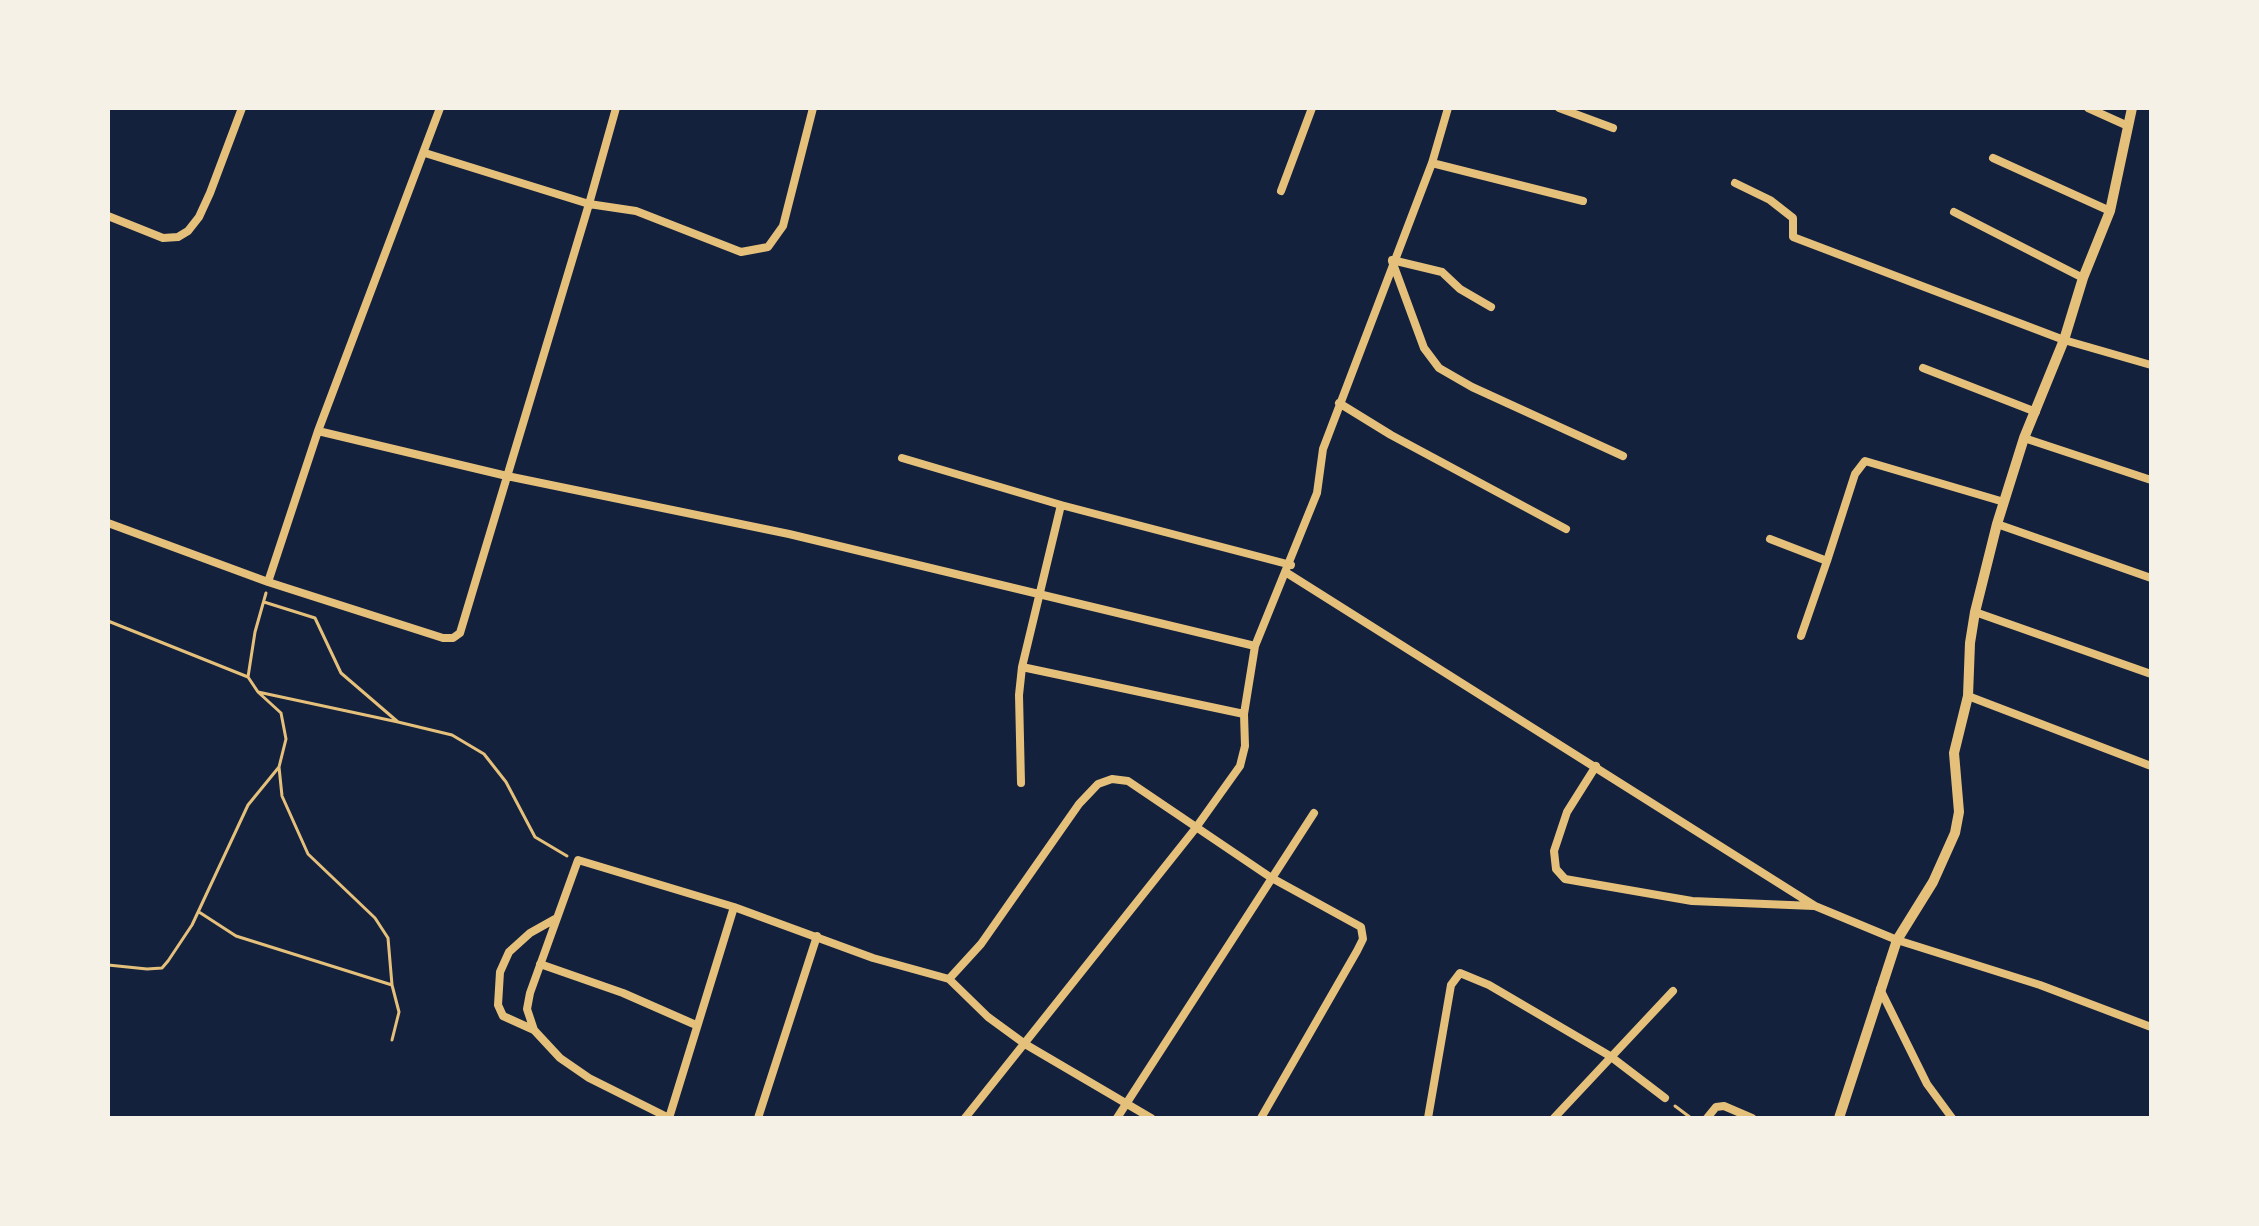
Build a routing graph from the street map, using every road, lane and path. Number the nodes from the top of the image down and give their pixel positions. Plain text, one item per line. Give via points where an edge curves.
1 (242, 108) edge
2 (440, 108) edge
3 (616, 108) edge
4 (813, 108) edge
5 (1312, 108) edge
6 (1448, 108) edge
7 (1559, 108) edge
8 (2088, 108) edge
9 (2132, 108) edge
10 (2128, 126) junction
11 (1613, 128) dead end
12 (425, 153) junction
13 (1993, 158) dead end
14 (1432, 163) junction
15 (1735, 183) dead end
16 (1281, 191) dead end
17 (1583, 201) dead end
18 (589, 204) junction
19 (2110, 211) junction
20 (1954, 212) dead end
21 (108, 216) edge
22 (1392, 260) junction
23 (2083, 278) junction
24 (1491, 307) dead end
25 (2064, 340) junction
26 (2151, 365) edge
27 (1923, 368) dead end
28 (1339, 403) junction
29 (2036, 412) junction
30 (318, 431) junction
31 (2024, 438) junction
32 (1623, 456) dead end
33 (902, 458) dead end
34 (507, 476) junction
35 (2151, 480) edge
36 (2004, 502) junction
37 (1061, 505) junction
38 (108, 523) edge
39 (1997, 524) junction
40 (1566, 529) dead end
41 (1770, 539) dead end
42 (1827, 561) junction
43 (1289, 569) junction
44 (2151, 578) edge
45 (268, 582) junction
46 (1039, 592) junction
47 (264, 602) junction
48 (1975, 612) junction
49 (108, 621) edge
50 (1801, 636) dead end
51 (1255, 646) junction
52 (1022, 667) junction
53 (2151, 674) edge
54 (248, 677) junction
55 (258, 692) junction
56 (1968, 696) junction
57 (1244, 714) junction
58 (398, 722) junction
59 (1596, 766) junction
60 (2151, 766) edge
61 (279, 767) junction
62 (1021, 783) dead end
63 (1314, 813) dead end
64 (1195, 829) junction
65 (578, 860) junction
66 (1270, 877) junction
67 (1815, 906) junction
68 (734, 907) junction
69 (197, 911) junction
70 (556, 919) junction
71 (817, 936) junction
72 (1897, 940) junction
73 (540, 964) junction
74 (108, 965) edge
75 (949, 979) junction
76 (392, 985) junction
77 (1880, 989) junction
78 (1673, 991) dead end
79 (696, 1025) junction
80 (2151, 1027) edge
81 (534, 1030) junction
82 (392, 1040) dead end
83 (1025, 1044) junction
84 (1610, 1056) junction
85 (1665, 1098) joint
86 (1127, 1104) junction
87 (669, 1118) edge
88 (758, 1118) edge
89 (965, 1118) edge
90 (1117, 1118) edge
91 (1151, 1118) edge
92 (1261, 1118) edge
93 (1428, 1118) edge
94 (1554, 1118) edge
95 (1691, 1118) edge
96 (1707, 1118) edge
97 (1752, 1118) edge
98 (1839, 1118) edge
99 (1952, 1118) edge

1 - 21 street via 199,217 188,231 163,238
2 - 12 street
3 - 18 street
4 - 18 street via 783,226 768,247 741,252 636,211
5 - 16 street
6 - 14 street
7 - 11 street
8 - 10 street
9 - 10 street
10 - 19 street
12 - 18 street
12 - 30 street
13 - 19 street
14 - 17 street
14 - 22 street
15 - 25 street via 1793,218 1793,237
18 - 34 street
19 - 23 street
20 - 23 street
22 - 24 street via 1442,272
22 - 28 street
22 - 32 street via 1424,348 1439,368
23 - 25 street
25 - 26 street
25 - 29 street
27 - 29 street
28 - 40 street
28 - 43 street via 1323,449 1317,493
29 - 31 street
30 - 34 street
30 - 45 street
31 - 35 street
31 - 36 street
33 - 37 street
34 - 45 street via 460,633 453,638
34 - 46 street
36 - 39 street
36 - 42 street via 1865,461 1855,474
37 - 43 street
37 - 46 street
38 - 45 street
39 - 44 street
39 - 48 street
41 - 42 street
42 - 50 street
43 - 51 street
43 - 59 street
45 - 47 path
46 - 51 street
46 - 52 street
47 - 54 path
47 - 58 path via 315,618 341,673
48 - 53 street
48 - 56 street
49 - 54 path
51 - 57 street
52 - 57 street
52 - 62 street
54 - 55 path
55 - 58 path
55 - 61 path via 281,713 286,739
56 - 60 street
56 - 72 street via 1954,753 1959,812 1955,833 1933,882
57 - 64 street via 1240,766
58 - 65 path via 452,735 484,754 506,782 535,837
59 - 67 street
59 - 67 street via 1567,812 1554,851 1556,869 1565,879 1692,901
61 - 69 path via 248,805
61 - 76 path via 282,796 308,854 375,918 388,938
63 - 66 street
64 - 66 street
64 - 75 street via 1128,781 1098,784 981,944
64 - 83 street
65 - 68 street
65 - 70 street
66 - 86 street
66 - 92 street via 1350,919 1361,927 1363,939
67 - 72 street
68 - 71 street
68 - 79 street
69 - 74 path via 162,968
69 - 76 path via 236,936
70 - 73 street
70 - 81 street via 509,952 500,972 498,1005 503,1016
71 - 75 street
71 - 88 street
72 - 77 street
72 - 80 street
73 - 79 street
73 - 81 street via 527,1009
75 - 83 street
76 - 82 path via 399,1012
77 - 98 street
77 - 99 street via 1927,1084
78 - 84 street
79 - 87 street
81 - 87 street via 589,1078
83 - 86 street
83 - 89 street
84 - 85 street
84 - 93 street via 1460,973 1451,985
84 - 94 street
85 - 95 path
86 - 90 street
86 - 91 street
96 - 97 street via 1724,1106

